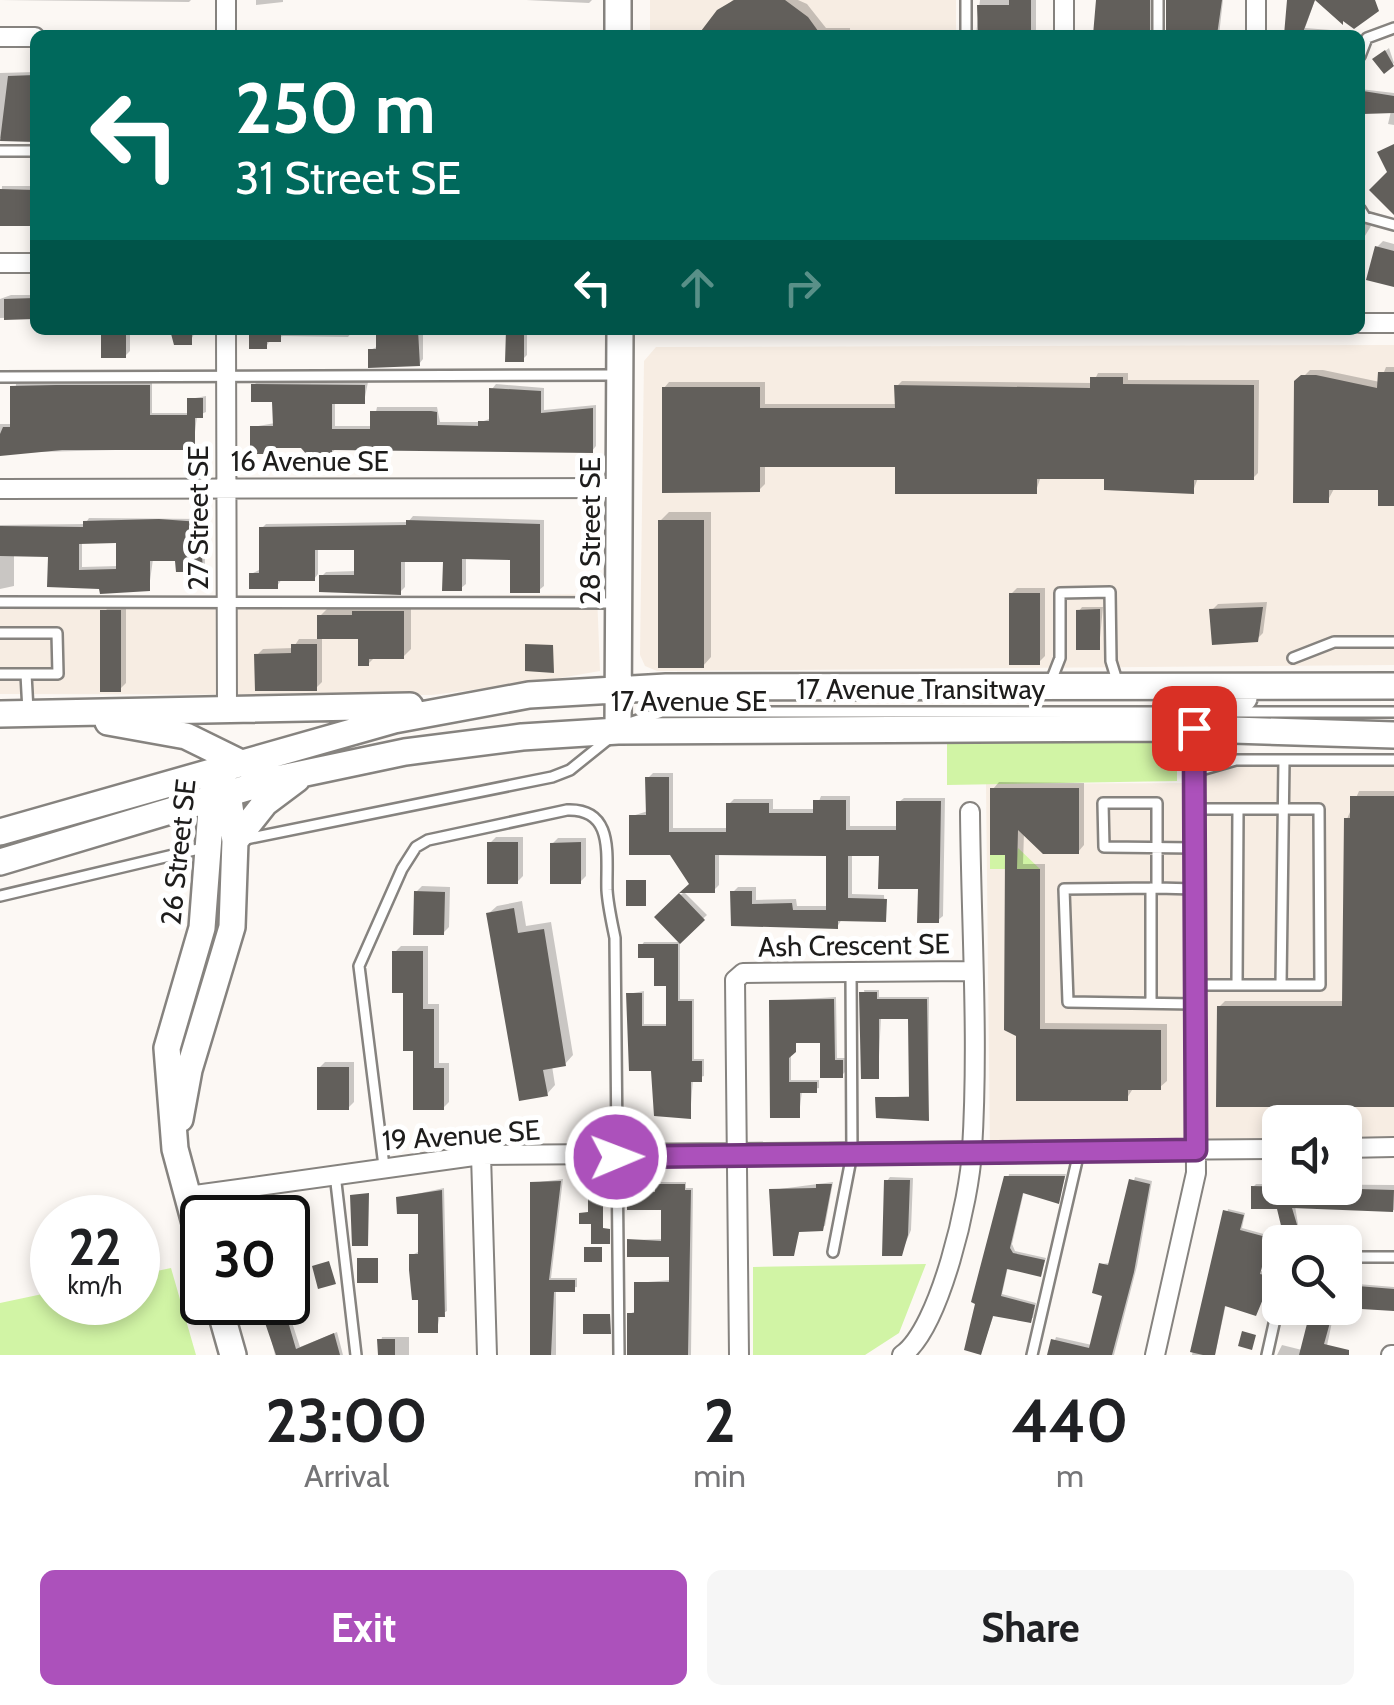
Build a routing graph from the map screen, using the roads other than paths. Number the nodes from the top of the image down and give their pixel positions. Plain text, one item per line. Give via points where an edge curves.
1 (226, 0) edge
2 (618, 0) edge
3 (966, 0) edge
4 (1064, 0) edge
5 (1158, 0) edge
6 (1256, 0) edge
7 (1394, 28) edge
8 (226, 30) edge
9 (618, 30) edge
10 (966, 30) edge
11 (1064, 30) edge
12 (1158, 30) edge
13 (1256, 30) edge
14 (0, 37) edge
15 (30, 37) edge
16 (1365, 45) edge
17 (30, 150) edge
18 (0, 151) edge
19 (1365, 217) edge
20 (1394, 225) edge
21 (0, 263) edge
22 (30, 263) edge
23 (1365, 323) edge
24 (1394, 323) edge
25 (226, 335) edge
26 (620, 335) edge
27 (620, 375) junction
28 (226, 377) junction
29 (0, 378) edge
30 (0, 488) edge
31 (225, 488) junction
32 (620, 488) junction
33 (226, 601) junction
34 (0, 602) edge
35 (620, 602) junction
36 (0, 633) edge
37 (1394, 642) edge
38 (1293, 658) dead end
39 (0, 674) edge
40 (26, 674) junction
41 (1048, 686) junction
42 (1119, 686) junction
43 (1335, 686) junction
44 (1394, 686) edge
45 (620, 689) junction
46 (227, 706) junction
47 (455, 706) junction
48 (1394, 712) edge
49 (0, 714) edge
50 (35, 714) junction
51 (1197, 720) junction
52 (126, 724) junction
53 (618, 731) junction
54 (1394, 735) edge
55 (1284, 760) junction
56 (1394, 760) edge
57 (228, 765) junction
58 (304, 772) junction
59 (1194, 772) junction
60 (277, 779) junction
61 (220, 795) junction
62 (1194, 808) junction
63 (1238, 808) junction
64 (1284, 809) junction
65 (970, 812) dead end
66 (0, 832) edge
67 (223, 844) junction
68 (1156, 848) junction
69 (1195, 848) junction
70 (0, 862) edge
71 (1154, 888) junction
72 (1195, 888) junction
73 (0, 896) edge
74 (971, 971) junction
75 (851, 972) junction
76 (1237, 985) junction
77 (1282, 985) junction
78 (1195, 994) junction
79 (1151, 1003) junction
80 (1394, 1147) edge
81 (1362, 1148) edge
82 (1262, 1149) edge
83 (1196, 1150) junction
84 (1079, 1152) junction
85 (972, 1153) junction
86 (852, 1154) junction
87 (481, 1155) junction
88 (735, 1155) junction
89 (616, 1157) junction
90 (384, 1166) junction
91 (334, 1174) junction
92 (188, 1195) edge
93 (195, 1195) edge
94 (832, 1252) dead end
95 (1362, 1257) edge
96 (1394, 1257) edge
97 (225, 1325) edge
98 (1274, 1325) edge
99 (233, 1355) edge
100 (356, 1355) edge
101 (487, 1355) edge
102 (619, 1355) edge
103 (739, 1355) edge
104 (902, 1355) edge
105 (1032, 1355) edge
106 (1155, 1355) edge
107 (1267, 1355) edge

1 - 8 street
2 - 9 main road
3 - 10 lane
4 - 11 street
5 - 12 lane
6 - 13 street
7 - 16 lane
14 - 15 street
17 - 18 lane
19 - 20 lane
21 - 22 street
23 - 24 street
25 - 28 street, 27 Street SE
26 - 27 main road, 28 Street SE
27 - 28 lane
27 - 32 main road, 28 Street SE
28 - 29 lane
28 - 31 street, 27 Street SE
30 - 31 street, 16 Avenue SE
31 - 32 street, 16 Avenue SE
31 - 33 street, 27 Street SE
32 - 35 main road, 28 Street SE
33 - 34 lane
33 - 35 lane
33 - 46 street, 27 Street SE
35 - 45 main road, 28 Street SE
36 - 40 lane via 57,633 58,674
37 - 38 lane via 1334,642
39 - 40 lane
40 - 50 lane
41 - 42 main road, 17 Avenue SE
41 - 42 lane via 1060,658 1060,592 1110,592 1111,661
41 - 45 main road, 17 Avenue SE
42 - 43 main road, 17 Avenue SE
43 - 44 main road, 17 Avenue SE
43 - 51 main road via 1312,697 1223,699
45 - 47 main road, 17 Avenue SE
45 - 53 main road, 28 Street SE
46 - 47 main road, 17 Avenue SE
46 - 50 main road, 17 Avenue SE
46 - 52 main road via 218,719 204,722
47 - 57 main road, 17 Avenue SE
48 - 51 lane
49 - 50 main road
50 - 52 main road
51 - 53 main road, 17 Avenue SE
51 - 54 main road, 17 Avenue SE
51 - 59 street
52 - 57 main road via 186,736
53 - 58 main road, 17 Avenue SE via 442,745
53 - 67 lane via 552,778
55 - 56 lane
55 - 59 lane via 1236,760
55 - 64 lane
57 - 60 main road
57 - 61 main road, 26 Street SE
57 - 66 main road, 17 Avenue SE
58 - 60 main road, 17 Avenue SE
58 - 67 main road
59 - 62 street
60 - 61 main road, 17 Avenue SE
61 - 67 main road, 26 Street SE
61 - 70 main road, 17 Avenue SE
62 - 63 lane
62 - 69 street
63 - 64 lane
63 - 76 lane
64 - 77 lane
64 - 77 lane via 1320,809 1320,985
65 - 74 street
67 - 73 lane
67 - 92 main road, 26 Street SE via 232,927 189,1070 175,1148
68 - 68 lane via 1104,847 1103,803 1157,803
68 - 69 lane
68 - 71 lane
69 - 72 street
71 - 72 lane
71 - 79 lane
71 - 79 lane via 1064,889 1068,1002
72 - 78 street
74 - 75 street, Ash Crescent SE
74 - 85 street
75 - 86 lane
75 - 88 street, Ash Crescent SE via 743,973 735,980
76 - 77 lane
76 - 78 lane
78 - 79 lane
78 - 83 street
80 - 81 street
82 - 83 street, 19 Avenue SE
83 - 84 street, 19 Avenue SE
83 - 106 street
84 - 85 street, 19 Avenue SE
84 - 105 lane
85 - 86 street, 19 Avenue SE
85 - 104 street via 941,1295 918,1344
86 - 88 street, 19 Avenue SE
86 - 94 lane
87 - 89 street, 19 Avenue SE
87 - 90 street, 19 Avenue SE
87 - 101 street
88 - 89 street, 19 Avenue SE
88 - 103 street
89 - 90 lane via 615,938 607,844 600,822 577,810 428,840 402,868 359,966
89 - 102 lane
90 - 91 street, 19 Avenue SE
91 - 93 street, 19 Avenue SE
91 - 100 lane
95 - 96 lane
97 - 99 main road
98 - 107 lane

